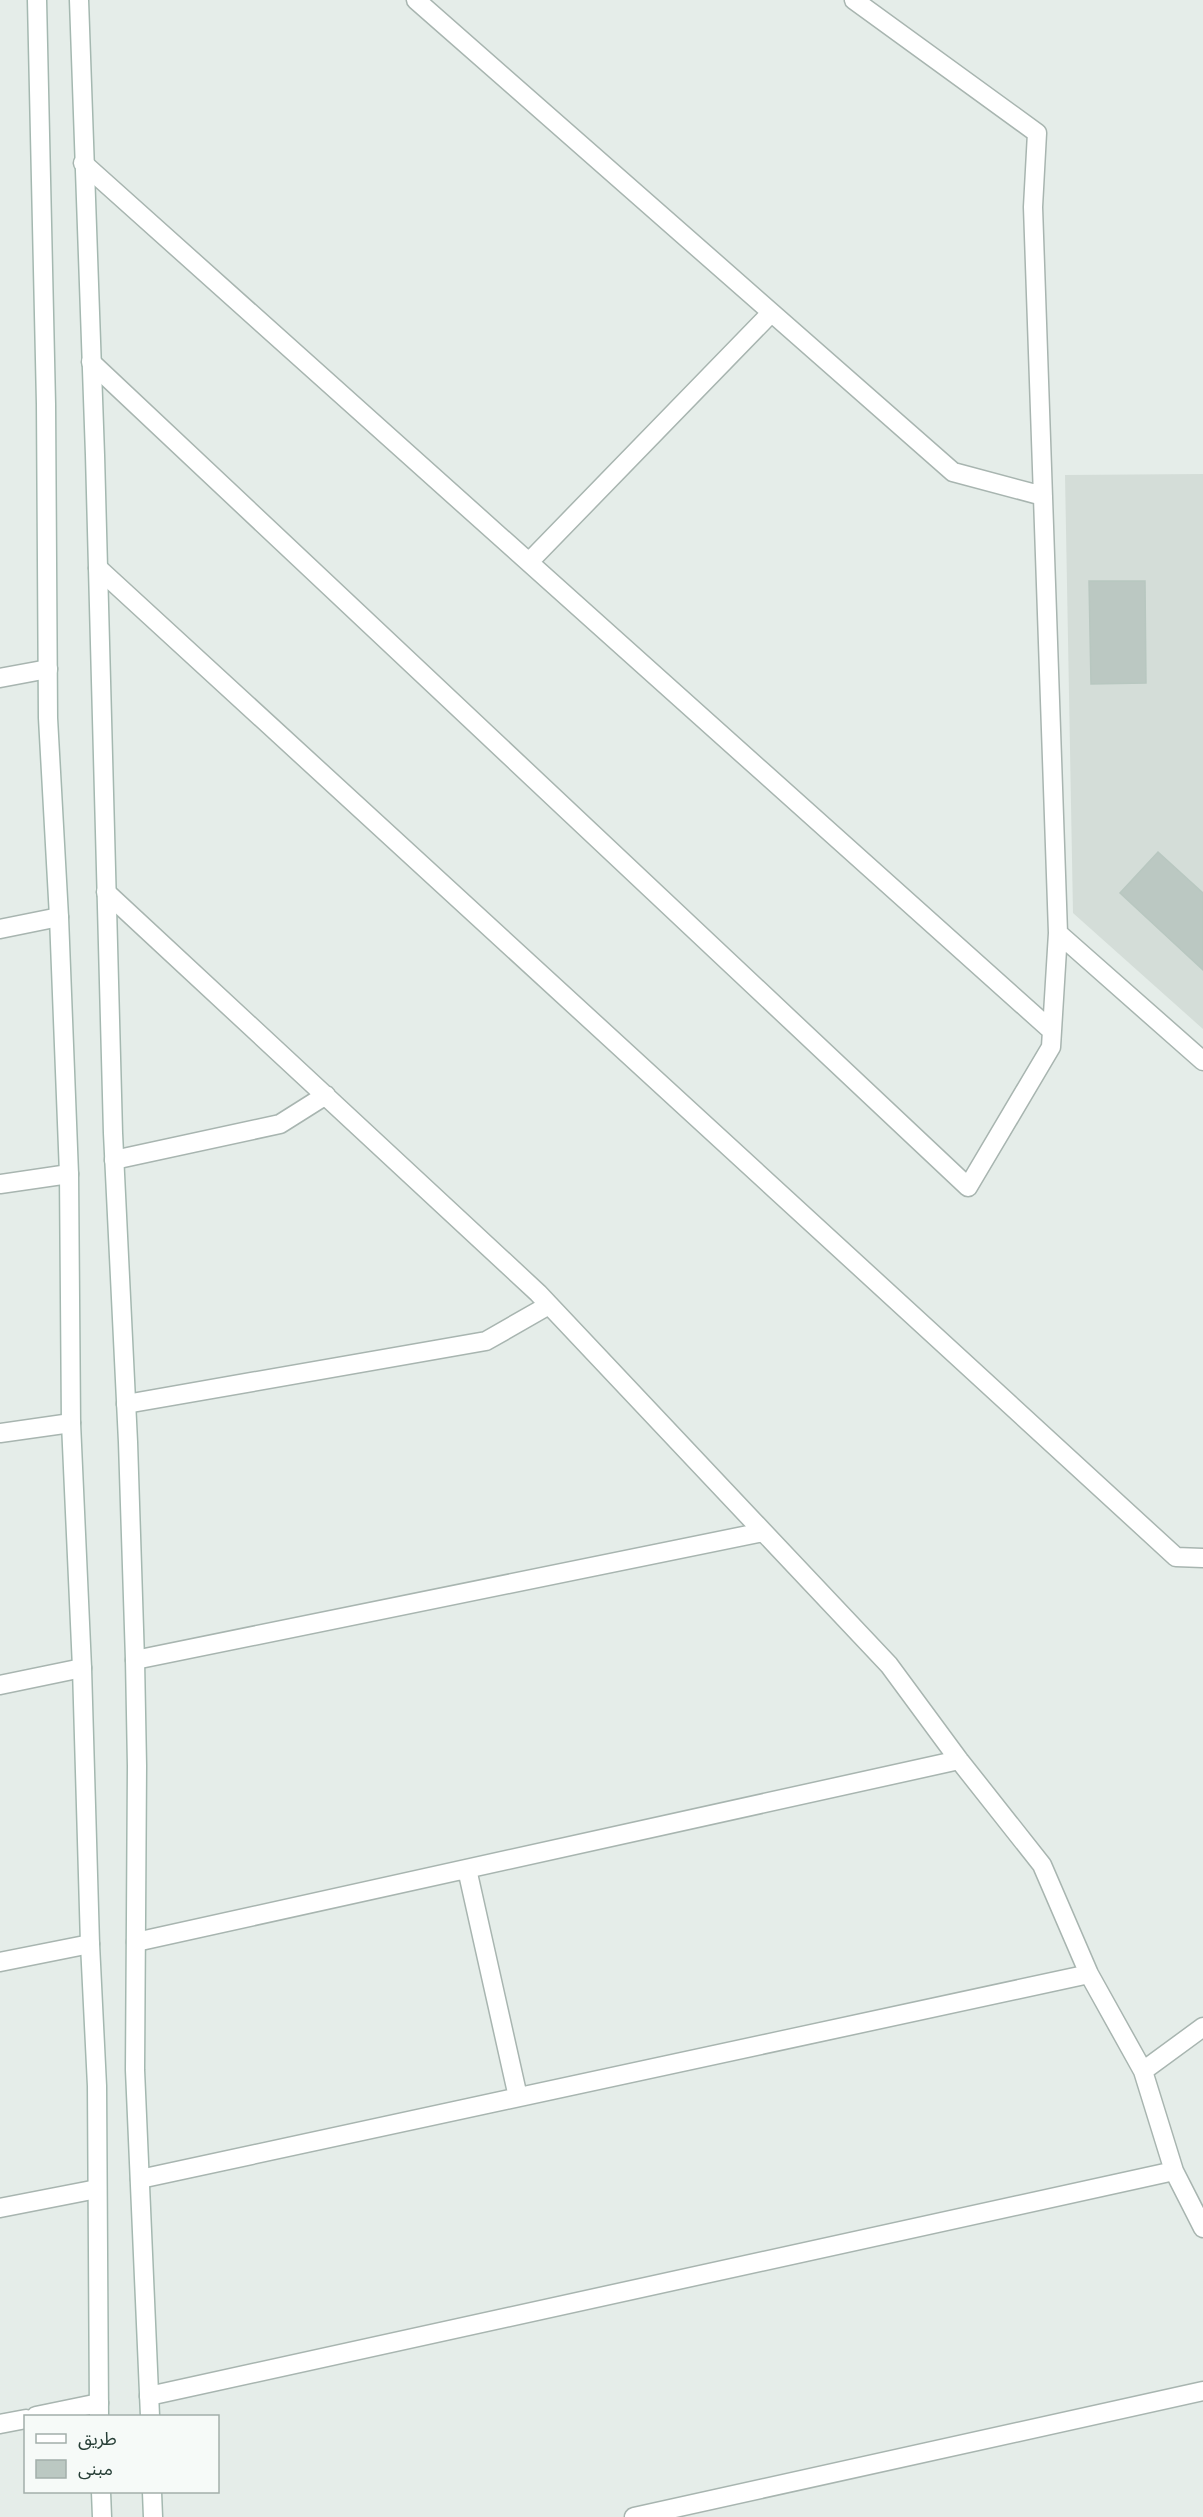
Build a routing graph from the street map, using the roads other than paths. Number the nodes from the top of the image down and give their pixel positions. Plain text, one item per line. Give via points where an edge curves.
1 (37, 0) edge
2 (78, 0) edge
3 (416, 0) edge
4 (854, 0) edge
5 (83, 163) junction
6 (771, 313) junction
7 (91, 362) junction
8 (1043, 496) junction
9 (529, 562) junction
10 (98, 568) junction
11 (48, 669) junction
12 (0, 678) edge
13 (106, 891) junction
14 (59, 917) junction
15 (0, 929) edge
16 (1058, 933) junction
17 (1052, 1031) junction
18 (1203, 1061) edge
19 (326, 1095) junction
20 (114, 1160) junction
21 (69, 1174) junction
22 (0, 1184) edge
23 (549, 1305) junction
24 (126, 1404) junction
25 (71, 1423) junction
26 (0, 1433) edge
27 (763, 1532) junction
28 (1203, 1558) edge
29 (135, 1660) junction
30 (82, 1668) junction
31 (0, 1685) edge
32 (959, 1760) junction
33 (467, 1869) junction
34 (136, 1942) junction
35 (90, 1944) junction
36 (0, 1962) edge
37 (1089, 1974) junction
38 (1203, 2027) edge
39 (1143, 2071) junction
40 (518, 2097) junction
41 (1174, 2171) junction
42 (140, 2179) junction
43 (97, 2189) junction
44 (0, 2208) edge
45 (1203, 2228) edge
46 (1203, 2391) edge
47 (149, 2396) junction
48 (99, 2410) edge
49 (46, 2415) edge
50 (150, 2415) edge
51 (24, 2419) edge
52 (0, 2424) edge
53 (101, 2493) edge
54 (152, 2493) edge
55 (102, 2517) edge
56 (153, 2517) edge
57 (634, 2517) edge

1 - 11 street
2 - 5 street
3 - 6 street
4 - 8 street via 1036,133 1033,207
5 - 7 street
5 - 9 street
6 - 8 street via 953,472
6 - 9 street
7 - 10 street
7 - 17 street via 968,1187 1051,1047
8 - 16 street
9 - 17 street
10 - 13 street
10 - 28 street via 1176,1557
11 - 12 street
11 - 14 street
13 - 19 street
13 - 20 street
14 - 15 street
14 - 21 street
16 - 17 street
16 - 18 street
19 - 20 street via 280,1124
19 - 23 street
20 - 24 street
21 - 22 street
21 - 25 street
23 - 24 street via 486,1341
23 - 27 street
24 - 29 street
25 - 26 street
25 - 30 street
27 - 29 street
27 - 32 street via 889,1665
29 - 34 street
30 - 31 street
30 - 35 street
32 - 33 street
32 - 37 street via 1042,1864
33 - 34 street
33 - 40 street
34 - 42 street via 135,2070
35 - 36 street
35 - 43 street
37 - 39 street
37 - 40 street
38 - 39 street
39 - 41 street
40 - 42 street
41 - 45 street
41 - 47 street
42 - 47 street
43 - 44 street
43 - 48 street
46 - 57 street
47 - 50 street
48 - 49 street
51 - 52 street
53 - 55 street
54 - 56 street

